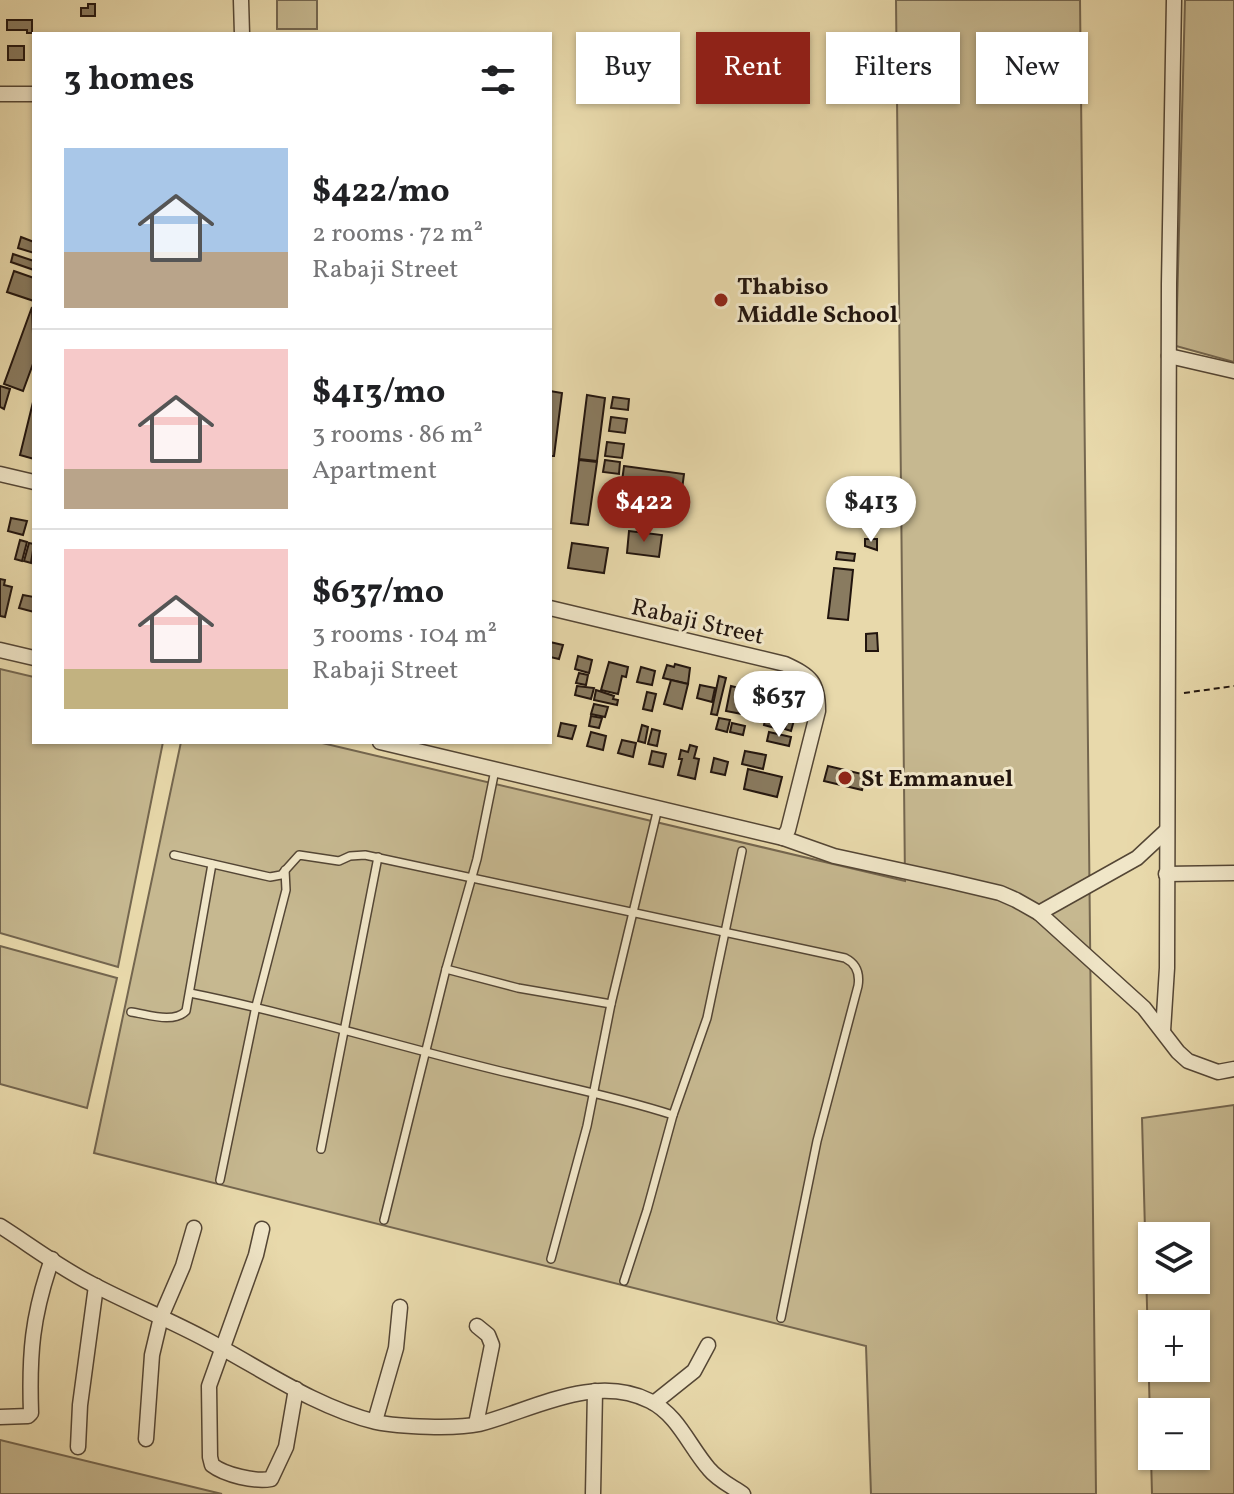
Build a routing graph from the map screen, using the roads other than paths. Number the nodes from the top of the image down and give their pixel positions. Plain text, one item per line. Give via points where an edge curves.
1 (241, 0) edge
2 (1174, 0) edge
3 (242, 32) edge
4 (0, 94) edge
5 (32, 94) edge
6 (1169, 356) junction
7 (1234, 371) edge
8 (0, 474) edge
9 (32, 482) edge
10 (552, 608) edge
11 (0, 650) edge
12 (32, 658) edge
13 (388, 744) edge
14 (495, 770) junction
15 (658, 808) junction
16 (1166, 831) junction
17 (783, 838) junction
18 (742, 851) dead end
19 (174, 855) dead end
20 (378, 857) junction
21 (212, 864) junction
22 (285, 870) junction
23 (1234, 873) edge
24 (1166, 874) junction
25 (472, 877) junction
26 (631, 913) junction
27 (1039, 913) junction
28 (724, 932) junction
29 (446, 969) junction
30 (190, 993) junction
31 (611, 1004) junction
32 (256, 1006) junction
33 (131, 1012) dead end
34 (344, 1029) junction
35 (1163, 1031) junction
36 (425, 1051) junction
37 (1234, 1069) edge
38 (593, 1092) junction
39 (673, 1115) junction
40 (321, 1149) dead end
41 (220, 1180) dead end
42 (384, 1220) dead end
43 (194, 1228) dead end
44 (262, 1229) dead end
45 (2, 1232) edge
46 (52, 1259) junction
47 (551, 1259) dead end
48 (624, 1281) dead end
49 (96, 1286) junction
50 (400, 1307) dead end
51 (161, 1317) junction
52 (781, 1318) dead end
53 (477, 1326) dead end
54 (708, 1345) dead end
55 (222, 1348) junction
56 (296, 1389) junction
57 (595, 1391) junction
58 (654, 1403) junction
59 (0, 1417) edge
60 (375, 1421) junction
61 (476, 1424) junction
62 (146, 1439) dead end
63 (78, 1447) dead end
64 (593, 1494) edge
65 (743, 1494) edge

1 - 3 street
2 - 6 street
4 - 5 street
6 - 7 street
6 - 16 street
8 - 9 street
10 - 17 street, Rabaji Street via 785,664 808,676 818,693 818,711
11 - 12 street
13 - 14 street
14 - 15 street
14 - 25 lane
15 - 17 street
15 - 26 lane
16 - 24 street
16 - 27 street via 1137,858
17 - 27 street via 834,856 1000,893
18 - 28 lane
19 - 21 lane
20 - 22 lane via 339,861 302,854
20 - 25 lane
20 - 34 lane
21 - 22 lane via 270,877
21 - 30 lane
22 - 32 lane via 286,890
23 - 24 street
24 - 35 street
25 - 26 lane
25 - 29 lane
26 - 28 lane
26 - 31 lane
27 - 35 street
28 - 39 lane via 707,1018
28 - 52 lane via 845,958 857,968 859,979 817,1141
29 - 31 lane
29 - 36 lane
30 - 32 lane
30 - 33 lane via 187,1009 178,1018
31 - 38 lane
32 - 34 lane
32 - 41 lane
34 - 36 lane
34 - 40 lane
35 - 37 street via 1188,1061 1218,1072
36 - 38 lane
36 - 42 lane
38 - 39 lane
38 - 47 lane
39 - 48 lane
43 - 51 street
44 - 55 street
45 - 46 street
46 - 49 street
46 - 59 street via 29,1358 31,1413
49 - 51 street
49 - 63 street
50 - 60 street via 396,1348
51 - 55 street
51 - 62 street via 152,1355
53 - 61 street via 492,1345
54 - 58 street via 694,1371
55 - 56 street
55 - 56 street via 209,1386 210,1457 217,1469 271,1479 286,1447
56 - 60 street
57 - 58 street via 636,1395
57 - 61 street
57 - 64 street
58 - 65 street via 686,1434 710,1471
60 - 61 street

